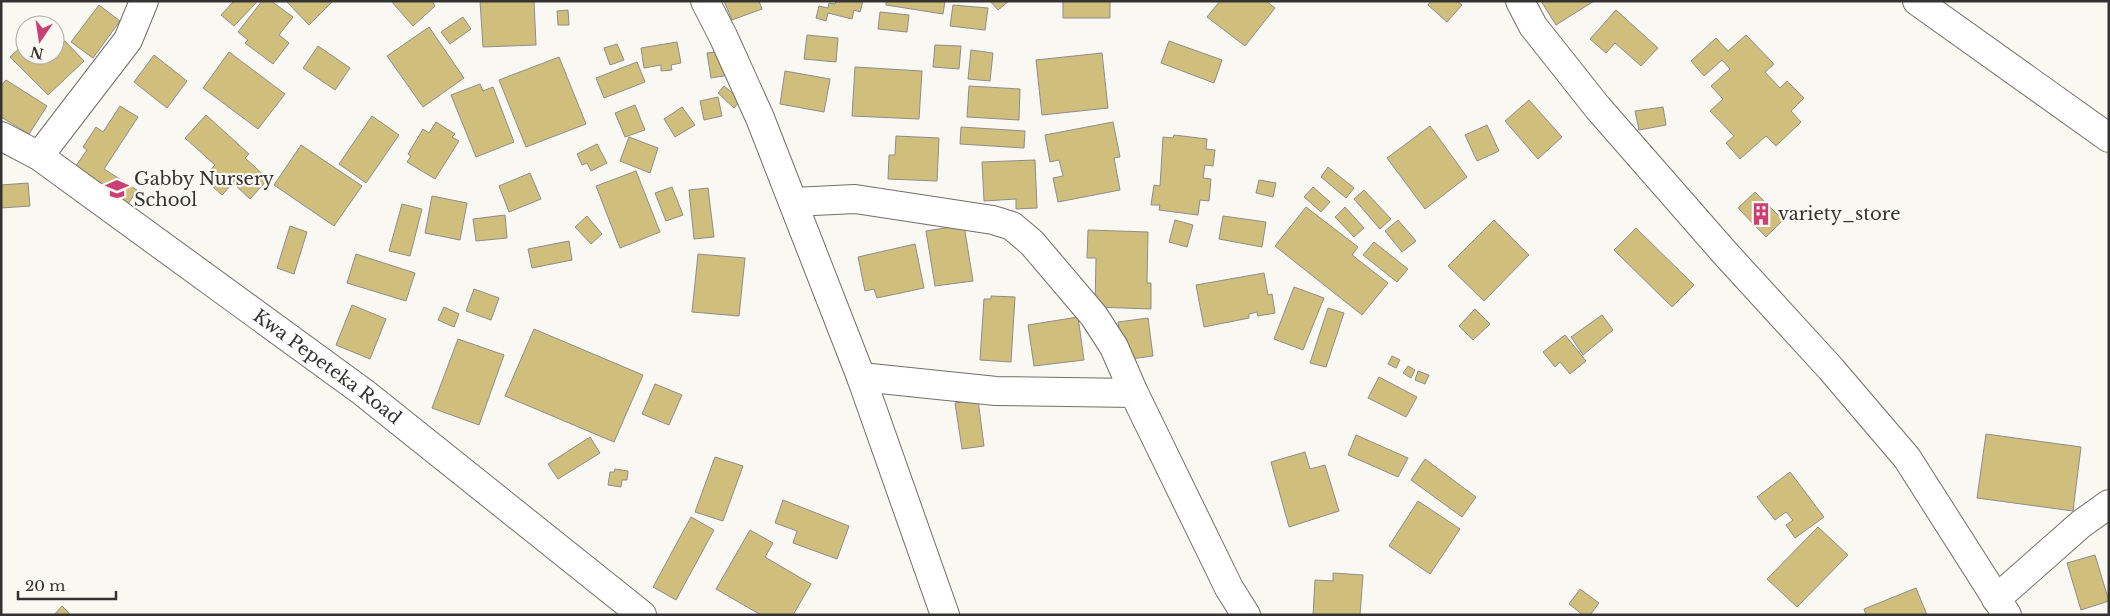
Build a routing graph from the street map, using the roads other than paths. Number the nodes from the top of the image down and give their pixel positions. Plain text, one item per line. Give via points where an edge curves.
1 (144, 1) edge
2 (704, 1) edge
3 (1520, 1) edge
4 (1926, 4) edge
5 (1, 136) edge
6 (2109, 138) edge
7 (39, 156) junction
8 (793, 202) junction
9 (861, 377) junction
10 (1134, 393) junction
11 (2109, 504) edge
12 (2001, 607) edge
13 (642, 615) edge
14 (945, 615) edge
15 (1246, 615) edge

1 - 7 street via 128,40
2 - 8 street via 760,118
3 - 12 street via 1533,26 1598,108 1907,458
4 - 6 street
5 - 7 street, Kwa Pepeteka Road
7 - 13 street, Kwa Pepeteka Road via 363,392
8 - 9 street
8 - 10 street via 855,199 993,220 1012,226 1032,243 1094,316 1114,347
9 - 10 street via 996,391
9 - 14 street
10 - 15 street via 1229,588
11 - 12 street via 2081,524

